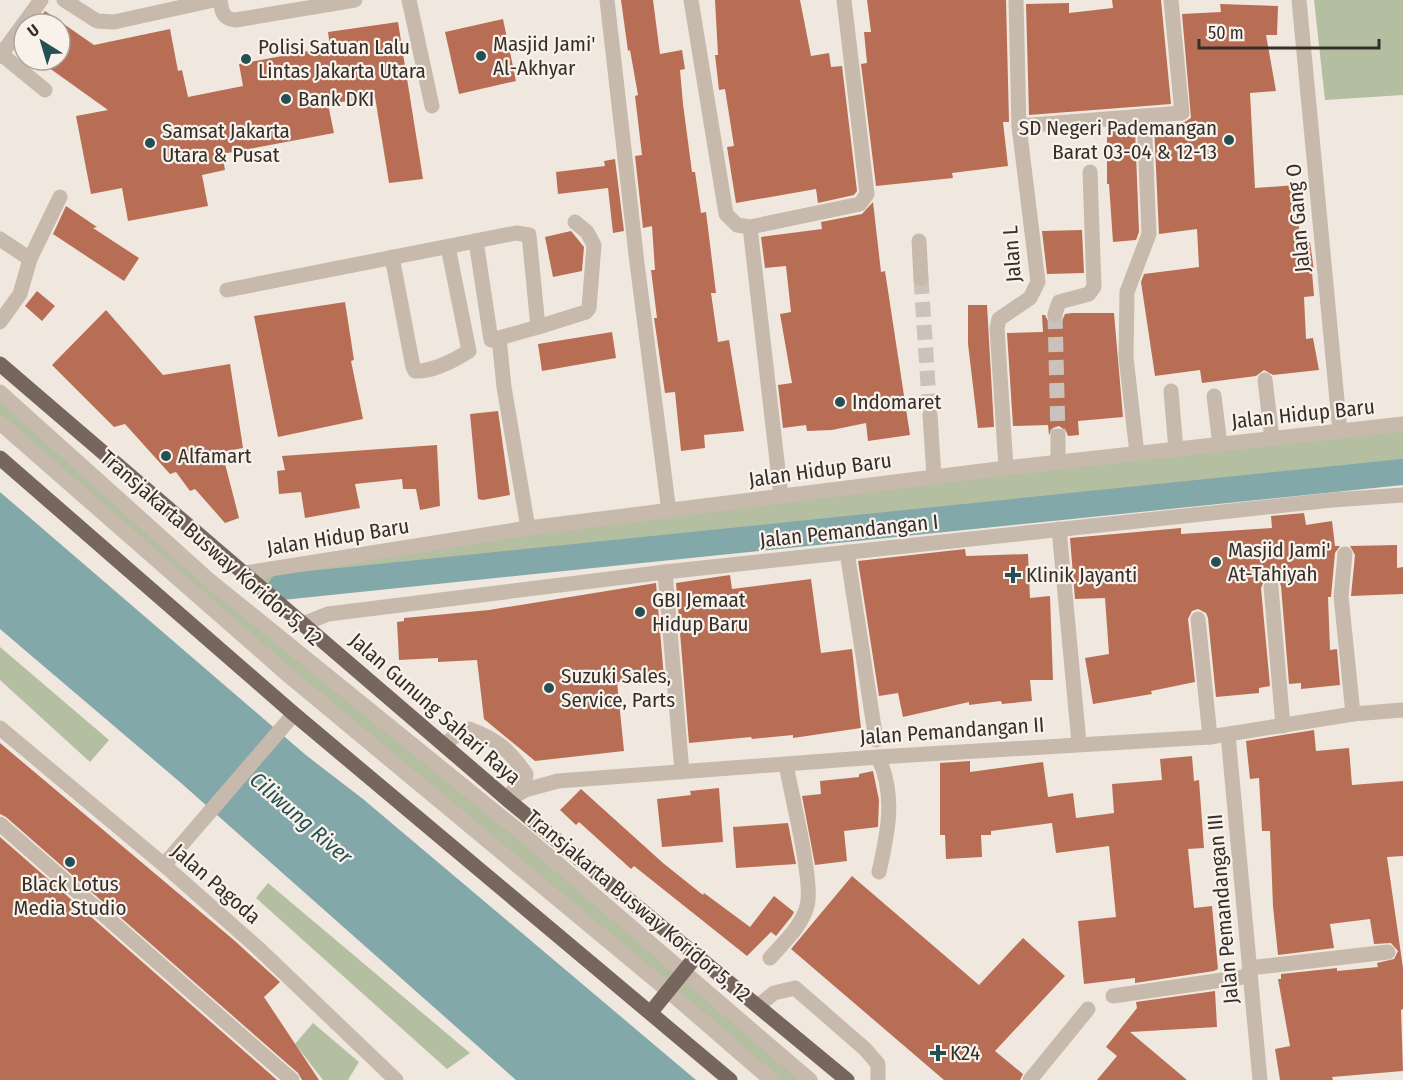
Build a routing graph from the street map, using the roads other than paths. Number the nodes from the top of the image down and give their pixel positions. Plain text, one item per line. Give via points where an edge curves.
1 (41, 0) edge
2 (64, 0) edge
3 (214, 0) edge
4 (219, 0) edge
5 (355, 0) edge
6 (409, 0) edge
7 (607, 0) edge
8 (691, 0) edge
9 (844, 0) edge
10 (1016, 0) edge
11 (1171, 0) edge
12 (1299, 0) edge
13 (0, 54) edge
14 (45, 90) dead end
15 (432, 106) dead end
16 (1144, 116) junction
17 (1019, 126) junction
18 (1090, 172) dead end
19 (60, 197) dead end
20 (575, 222) dead end
21 (750, 227) junction
22 (0, 239) edge
23 (476, 241) junction
24 (919, 241) dead end
25 (448, 246) junction
26 (392, 257) junction
27 (30, 259) junction
28 (921, 279) tunnel mouth
29 (227, 290) dead end
30 (1055, 314) dead end
31 (0, 321) edge
32 (538, 327) junction
33 (495, 339) junction
34 (470, 351) junction
35 (0, 364) edge
36 (1265, 380) dead end
37 (1171, 391) dead end
38 (0, 392) edge
39 (1214, 396) dead end
40 (930, 415) tunnel mouth
41 (0, 423) edge
42 (1403, 424) edge
43 (1340, 432) junction
44 (1058, 436) tunnel mouth
45 (1272, 439) junction
46 (1220, 445) junction
47 (1176, 450) junction
48 (1137, 454) junction
49 (0, 458) edge
50 (1058, 462) junction
51 (1006, 468) junction
52 (934, 477) junction
53 (1403, 495) edge
54 (781, 496) junction
55 (669, 512) junction
56 (528, 528) junction
57 (1059, 529) junction
58 (847, 552) junction
59 (1345, 554) dead end
60 (665, 572) junction
61 (245, 573) junction
62 (1271, 587) dead end
63 (1198, 619) dead end
64 (303, 624) junction
65 (1402, 710) edge
66 (294, 714) junction
67 (1353, 714) junction
68 (1283, 726) junction
69 (0, 728) edge
70 (1228, 735) junction
71 (1209, 737) junction
72 (876, 740) dead end
73 (1079, 743) junction
74 (444, 745) junction
75 (878, 757) junction
76 (786, 765) junction
77 (682, 772) junction
78 (506, 798) junction
79 (0, 824) edge
80 (164, 865) junction
81 (879, 872) dead end
82 (1388, 952) dead end
83 (697, 955) junction
84 (770, 958) dead end
85 (683, 971) junction
86 (1249, 972) junction
87 (667, 990) junction
88 (1113, 996) dead end
89 (758, 1005) junction
90 (1088, 1009) dead end
91 (651, 1012) junction
92 (292, 1080) edge
93 (396, 1080) edge
94 (730, 1080) edge
95 (771, 1080) edge
96 (810, 1080) edge
97 (847, 1080) edge
98 (878, 1080) edge
99 (1030, 1080) edge
100 (1260, 1080) edge

1 - 13 street
2 - 3 street via 97,21 114,22
4 - 5 street via 223,15 236,20
6 - 15 street
7 - 55 street
8 - 21 street via 726,214 737,225
9 - 21 street via 867,194 860,204
10 - 17 street, Jalan L
11 - 16 street via 1182,113
12 - 43 street, Jalan Gang O
13 - 14 street
16 - 17 street
16 - 48 street via 1149,234 1127,292 1126,313 1126,357
17 - 51 street, Jalan L via 1038,282 1030,298 999,319 997,328
18 - 30 street via 1094,288 1089,294 1059,303
19 - 27 street
20 - 32 street via 594,245 589,308
21 - 54 street
22 - 27 street
23 - 25 street
23 - 32 street via 516,233 529,235
23 - 33 street
24 - 28 street
25 - 26 street
25 - 34 street
26 - 29 street
26 - 34 street via 415,371 452,361
27 - 31 street via 20,294
32 - 33 street
33 - 34 street
33 - 56 street
35 - 61 main road, Jalan Gunung Sahari Raya
36 - 45 street
37 - 47 street
38 - 85 street, Transjakarta Busway Koridor 5, 12 via 208,579 529,839
39 - 46 street
40 - 52 street
41 - 87 street, Transjakarta Busway Koridor 5, 12 via 289,676
42 - 43 street, Jalan Hidup Baru
43 - 45 street, Jalan Hidup Baru
44 - 50 street
45 - 46 street, Jalan Hidup Baru
46 - 47 street, Jalan Hidup Baru
47 - 48 street, Jalan Hidup Baru
48 - 50 street, Jalan Hidup Baru
49 - 66 main road
50 - 51 street, Jalan Hidup Baru
51 - 52 street, Jalan Hidup Baru
52 - 54 street, Jalan Hidup Baru
53 - 57 street, Jalan Pemandangan I
54 - 55 street, Jalan Hidup Baru
55 - 56 street, Jalan Hidup Baru
56 - 61 street, Jalan Hidup Baru
57 - 58 street, Jalan Pemandangan I
57 - 73 street
58 - 60 street, Jalan Pemandangan I
58 - 72 street
59 - 67 street via 1341,596
60 - 64 street, Jalan Pemandangan I via 328,614
60 - 77 street
61 - 64 main road, Jalan Gunung Sahari Raya
62 - 68 street
63 - 71 street
64 - 74 main road, Jalan Gunung Sahari Raya
65 - 67 street, Jalan Pemandangan II
66 - 80 street
66 - 91 main road
67 - 68 street, Jalan Pemandangan II
68 - 70 street, Jalan Pemandangan II
69 - 80 street, Jalan Pagoda
70 - 71 street, Jalan Pemandangan II
70 - 86 street, Jalan Pemandangan III
71 - 73 street, Jalan Pemandangan II
73 - 75 street, Jalan Pemandangan II
74 - 78 main road, Jalan Gunung Sahari Raya
74 - 78 street via 469,729 509,750 526,774 525,782
75 - 76 street, Jalan Pemandangan II
75 - 81 street via 885,772 890,822
76 - 77 street, Jalan Pemandangan II
76 - 84 street via 806,867 808,905 794,932
77 - 78 street, Jalan Pemandangan II via 558,781
78 - 83 main road, Jalan Gunung Sahari Raya
79 - 92 street
80 - 93 street, Jalan Pagoda via 258,948
82 - 86 street
83 - 85 main road
83 - 89 main road, Jalan Gunung Sahari Raya
85 - 87 main road
85 - 96 street, Transjakarta Busway Koridor 5, 12
86 - 88 street
86 - 100 street, Jalan Pemandangan III
87 - 91 main road
87 - 95 street, Transjakarta Busway Koridor 5, 12
89 - 97 main road, Jalan Gunung Sahari Raya
89 - 98 street via 774,993 795,988 865,1049 878,1064
90 - 99 street
91 - 94 main road

